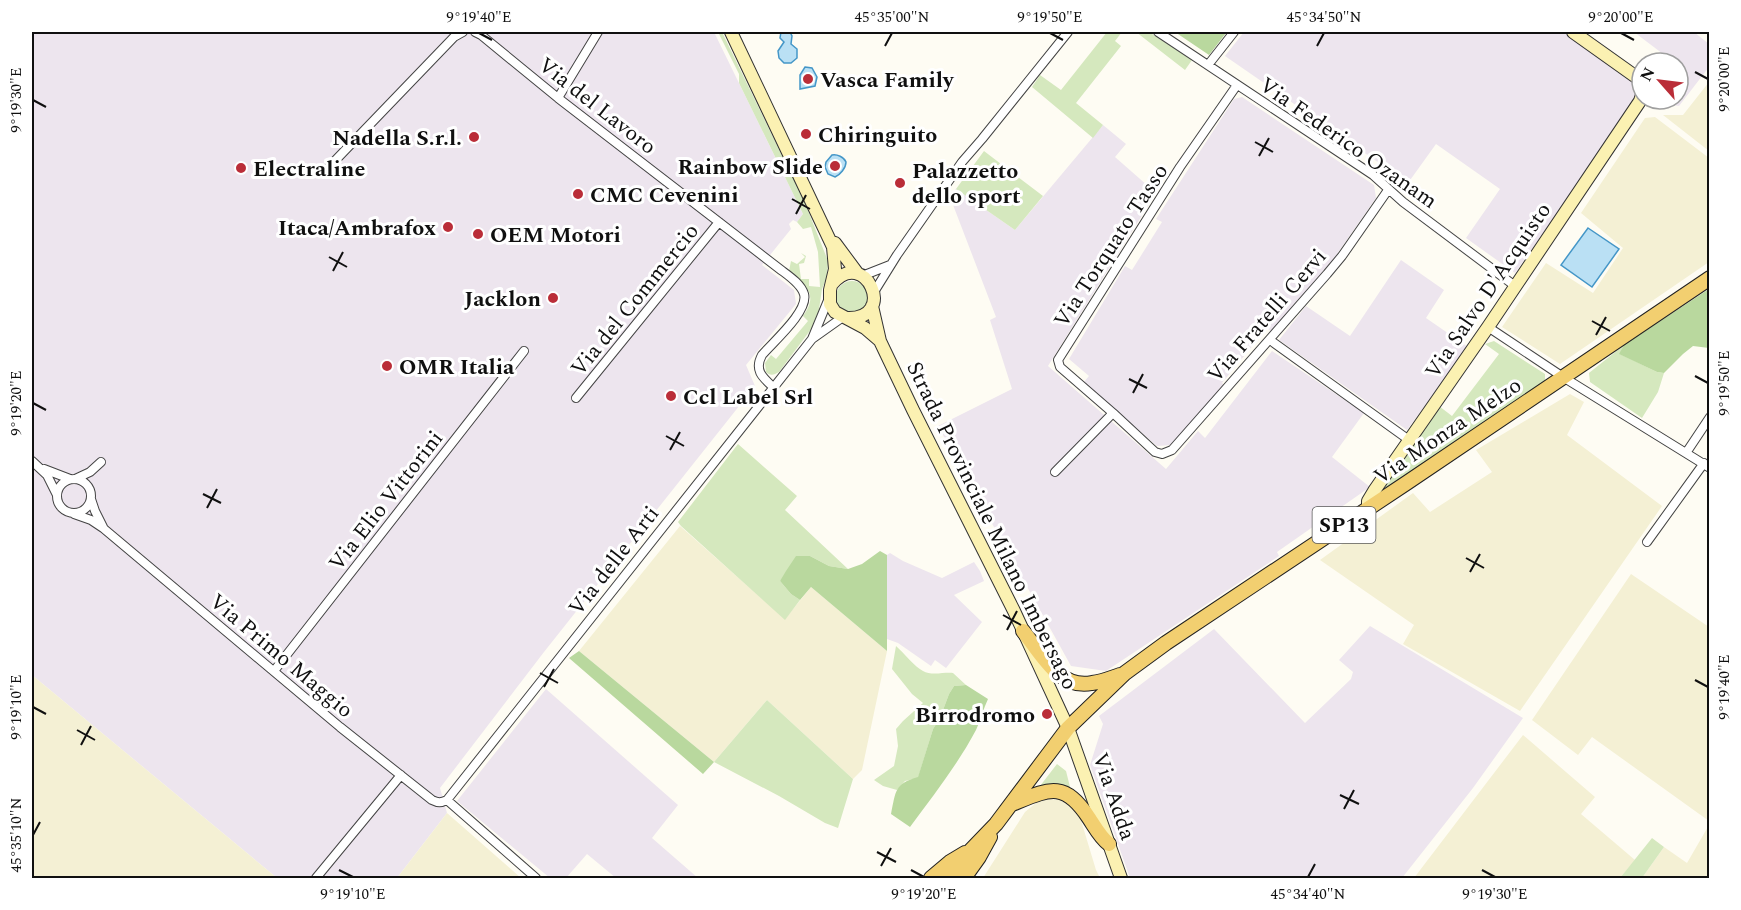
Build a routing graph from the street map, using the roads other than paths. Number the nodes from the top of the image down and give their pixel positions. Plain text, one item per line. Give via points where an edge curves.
1 (463, 32) edge
2 (475, 32) edge
3 (598, 32) edge
4 (730, 32) edge
5 (1068, 32) edge
6 (1158, 32) edge
7 (1234, 32) edge
8 (1573, 32) edge
9 (1208, 66) junction
10 (1630, 73) edge
11 (1237, 85) junction
12 (558, 98) junction
13 (1633, 111) edge
14 (327, 169) dead end
15 (1388, 190) junction
16 (817, 211) junction
17 (719, 222) junction
18 (890, 265) junction
19 (860, 275) junction
20 (1710, 278) edge
21 (832, 284) junction
22 (1515, 286) junction
23 (874, 292) junction
24 (829, 297) junction
25 (872, 306) junction
26 (845, 317) junction
27 (1488, 327) junction
28 (812, 339) junction
29 (1270, 340) junction
30 (880, 341) junction
31 (524, 351) dead end
32 (1563, 377) junction
33 (773, 387) junction
34 (576, 398) dead end
35 (1113, 413) junction
36 (1710, 417) edge
37 (1409, 440) junction
38 (1686, 453) junction
39 (1162, 454) joint
40 (32, 461) edge
41 (1707, 465) edge
42 (41, 468) junction
43 (1055, 472) dead end
44 (72, 479) junction
45 (91, 494) junction
46 (57, 495) junction
47 (1368, 509) junction
48 (74, 514) junction
49 (103, 528) junction
50 (1647, 542) dead end
51 (1023, 632) junction
52 (274, 671) junction
53 (1125, 673) junction
54 (1068, 728) junction
55 (402, 775) junction
56 (445, 801) junction
57 (1011, 804) junction
58 (996, 824) junction
59 (1109, 844) junction
60 (970, 851) junction
61 (316, 879) edge
62 (536, 879) edge
63 (931, 879) edge
64 (950, 879) edge
65 (964, 879) edge
66 (1121, 879) edge

1 - 14 street
2 - 12 street, Via del Lavoro
3 - 12 street
4 - 16 main road
5 - 18 street via 957,169
6 - 9 street, Via Federico Ozanam
7 - 9 street
8 - 10 main road
9 - 11 street, Via Federico Ozanam
11 - 15 street, Via Federico Ozanam via 1373,175
11 - 35 street, Via Torquato Tasso via 1180,167 1059,360 1059,367
12 - 17 street, Via del Lavoro
13 - 22 main road, Via Salvo D'Acquisto
15 - 22 street, Via Federico Ozanam
15 - 29 street, Via Fratelli Cervi via 1342,256
16 - 19 main road via 838,249
16 - 21 main road via 835,254
17 - 33 street, Via del Lavoro via 789,276 805,296 799,313 758,362 761,375
17 - 34 street, Via del Commercio
18 - 19 street
18 - 23 street
19 - 21 main road via 843,275
19 - 23 main road
20 - 32 main road, Via Monza Melzo / SP13
21 - 24 main road
22 - 27 main road, Via Salvo D'Acquisto
23 - 25 main road
24 - 26 main road via 835,312
24 - 28 street, Via delle Arti
25 - 26 main road via 861,316
25 - 30 main road, Strada Provinciale Milano Imbersago
26 - 28 street, Via delle Arti
26 - 30 main road, Strada Provinciale Milano Imbersago
27 - 32 street
27 - 37 main road, Via Salvo D'Acquisto
28 - 33 street, Via delle Arti
29 - 37 street
29 - 39 street, Via Fratelli Cervi via 1172,450
30 - 51 main road, Strada Provinciale Milano Imbersago
31 - 52 street, Via Elio Vittorini
32 - 38 street
32 - 47 main road, Via Monza Melzo / SP13
33 - 56 street, Via delle Arti
35 - 39 street, Via Torquato Tasso via 1153,451
35 - 43 street
36 - 38 street
37 - 47 main road, Via Salvo D'Acquisto via 1374,490
38 - 41 street
40 - 42 street, Via Primo Maggio
41 - 50 street
42 - 44 street, Via Primo Maggio
42 - 46 street, Via Primo Maggio
44 - 45 street, Via Primo Maggio via 84,482
44 - 45 street via 90,472 101,462
44 - 46 street via 61,485
45 - 48 street via 87,508
45 - 49 street, Via Primo Maggio
46 - 48 street, Via Primo Maggio via 63,509
47 - 53 main road, Via Monza Melzo / SP13
48 - 49 street, Via Primo Maggio
49 - 52 street, Via Primo Maggio
51 - 53 main road via 1057,673 1071,682 1093,683
51 - 54 main road, Strada Provinciale Milano Imbersago
52 - 55 street, Via Primo Maggio
53 - 54 main road, Via Monza Melzo / SP13
54 - 57 main road, SP13
54 - 59 main road, Via Adda
55 - 56 street, Via Primo Maggio via 432,800
55 - 61 street
56 - 62 street, Via Primo Maggio
57 - 58 main road, SP13
57 - 59 main road via 1045,791 1065,793 1081,806
58 - 60 main road, SP13
58 - 65 main road, SP13
59 - 66 main road, Via Adda
60 - 63 main road
60 - 64 main road, SP13

